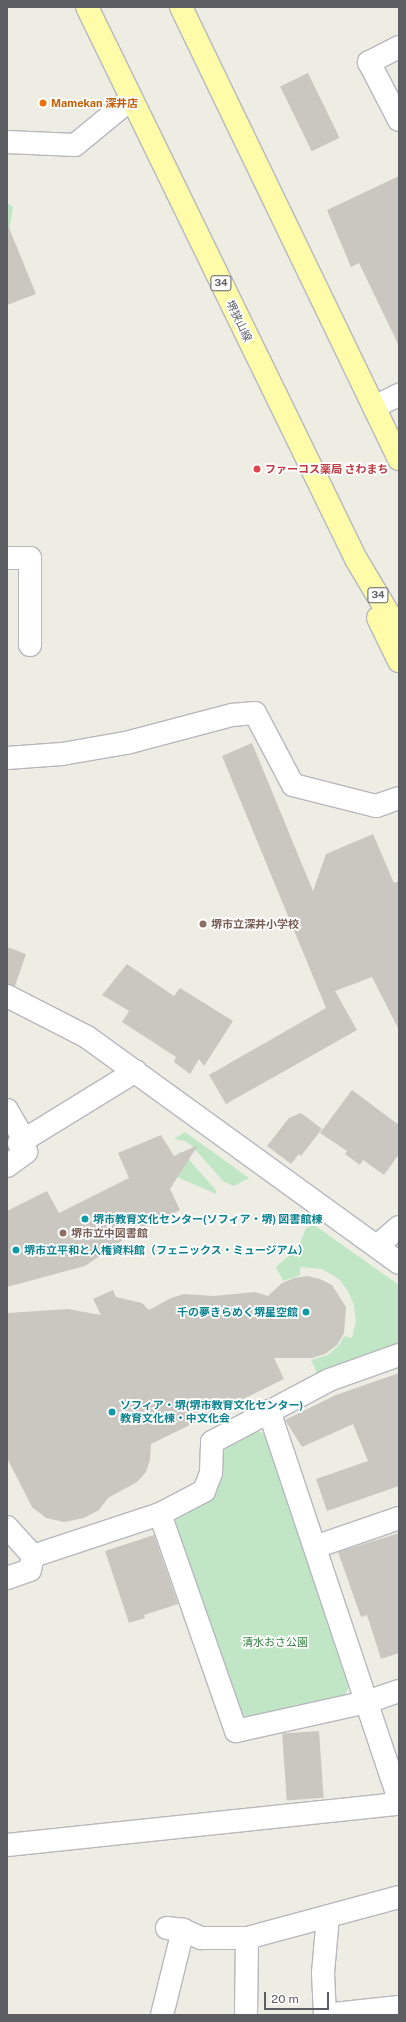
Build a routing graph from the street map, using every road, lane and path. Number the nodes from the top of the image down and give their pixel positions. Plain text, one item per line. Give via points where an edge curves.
1 (87, 7) edge
2 (180, 7) edge
3 (399, 47) edge
4 (131, 99) junction
5 (399, 120) edge
6 (7, 142) edge
7 (399, 395) edge
8 (374, 407) junction
9 (394, 446) edge
10 (399, 459) edge
11 (7, 558) edge
12 (356, 559) junction
13 (399, 631) edge
14 (30, 645) dead end
15 (399, 661) edge
16 (7, 758) edge
17 (399, 798) edge
18 (7, 996) edge
19 (136, 1071) junction
20 (7, 1110) edge
21 (24, 1140) junction
22 (7, 1166) edge
23 (399, 1227) edge
24 (376, 1246) junction
25 (399, 1263) edge
26 (399, 1355) edge
27 (269, 1411) junction
28 (160, 1514) junction
29 (399, 1518) edge
30 (7, 1527) edge
31 (315, 1547) junction
32 (33, 1556) junction
33 (7, 1578) edge
34 (399, 1691) edge
35 (367, 1702) junction
36 (399, 1799) edge
37 (399, 1804) edge
38 (7, 1845) edge
39 (399, 1897) edge
40 (328, 1916) junction
41 (247, 1938) junction
42 (399, 2007) edge
43 (246, 2012) dead end
44 (162, 2015) edge
45 (325, 2015) edge

1 - 4 main road, 堺狭山線 / 34
2 - 8 main road
3 - 5 street via 369,62
4 - 6 street via 75,145
4 - 12 main road, 堺狭山線 / 34
7 - 8 street
8 - 9 main road
9 - 10 main road
11 - 14 street via 30,558
12 - 13 main road, 堺狭山線 / 34
12 - 15 main road via 362,587
16 - 17 street via 62,754 126,743 232,715 256,713 293,786 376,806
18 - 19 street via 81,1033
19 - 21 street
19 - 24 street
20 - 21 street
21 - 22 street via 19,1143 26,1152
23 - 24 street
24 - 25 street
26 - 27 street via 329,1380
27 - 28 street via 212,1442 211,1473 204,1491
27 - 31 street
28 - 32 street
28 - 35 street via 236,1731
29 - 31 street
30 - 32 street
31 - 35 street
32 - 33 street via 30,1570
34 - 35 street
35 - 36 street
37 - 38 street
39 - 40 street
40 - 41 street
40 - 45 street via 323,1973
41 - 43 street
41 - 44 street via 201,1938 175,1929
42 - 45 street

